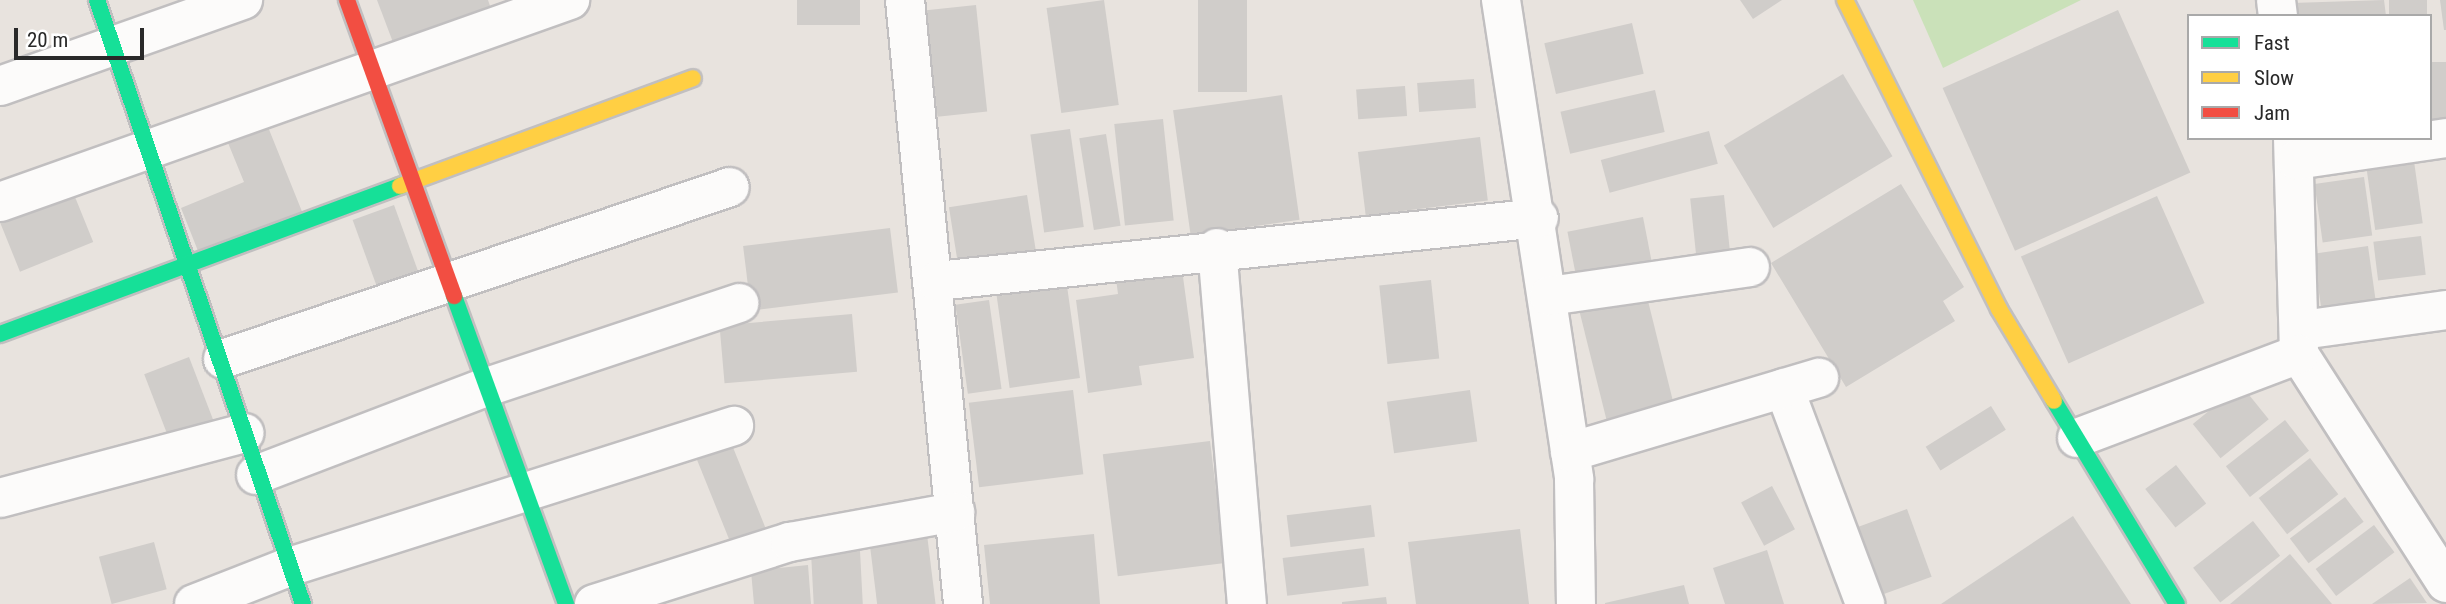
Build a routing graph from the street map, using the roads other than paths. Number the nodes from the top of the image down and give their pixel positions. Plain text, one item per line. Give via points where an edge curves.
1 (97, 0) edge
2 (243, 0) edge
3 (347, 0) edge
4 (570, 0) edge
5 (905, 0) edge
6 (1501, 0) edge
7 (1845, 0) edge
8 (113, 45) junction
9 (374, 74) junction
10 (693, 78) dead end
11 (0, 86) edge
12 (2419, 140) edge
13 (148, 148) junction
14 (2295, 149) edge
15 (412, 179) junction
16 (730, 187) dead end
17 (0, 202) edge
18 (1539, 218) junction
19 (1217, 248) junction
20 (187, 265) junction
21 (1750, 267) dead end
22 (447, 278) junction
23 (937, 281) junction
24 (1549, 296) junction
25 (739, 303) dead end
26 (2446, 310) edge
27 (0, 334) edge
28 (2301, 342) junction
29 (223, 359) junction
30 (487, 387) junction
31 (734, 426) dead end
32 (244, 433) junction
33 (2077, 438) junction
34 (1570, 452) junction
35 (256, 475) junction
36 (524, 491) junction
37 (0, 498) edge
38 (955, 512) junction
39 (289, 567) junction
40 (2446, 583) edge
41 (194, 604) edge
42 (303, 604) edge
43 (566, 604) edge
44 (594, 604) edge
45 (964, 604) edge
46 (1247, 604) edge
47 (1576, 604) edge
48 (1865, 604) edge
49 (2177, 604) edge

1 - 8 street
2 - 8 street
3 - 9 street
4 - 9 street
5 - 23 street
6 - 18 street
7 - 33 street via 1999,309
8 - 11 street
8 - 13 street
9 - 13 street
9 - 15 street
10 - 15 street
12 - 14 street
13 - 17 street
13 - 20 street
14 - 28 street
15 - 20 street
15 - 22 street
16 - 22 street
18 - 19 street
18 - 24 street
19 - 23 street
19 - 46 street
20 - 27 street
20 - 29 street
21 - 24 street
22 - 29 street
22 - 30 street
23 - 38 street
24 - 34 street
25 - 30 street
26 - 28 street
28 - 33 street
28 - 40 street
29 - 32 street
30 - 35 street
30 - 36 street
31 - 36 street
32 - 35 street
32 - 37 street
33 - 49 street
34 - 47 street
34 - 48 street via 1802,384
35 - 39 street
36 - 39 street
36 - 43 street
38 - 44 street via 790,542
38 - 45 street
39 - 41 street
39 - 42 street

